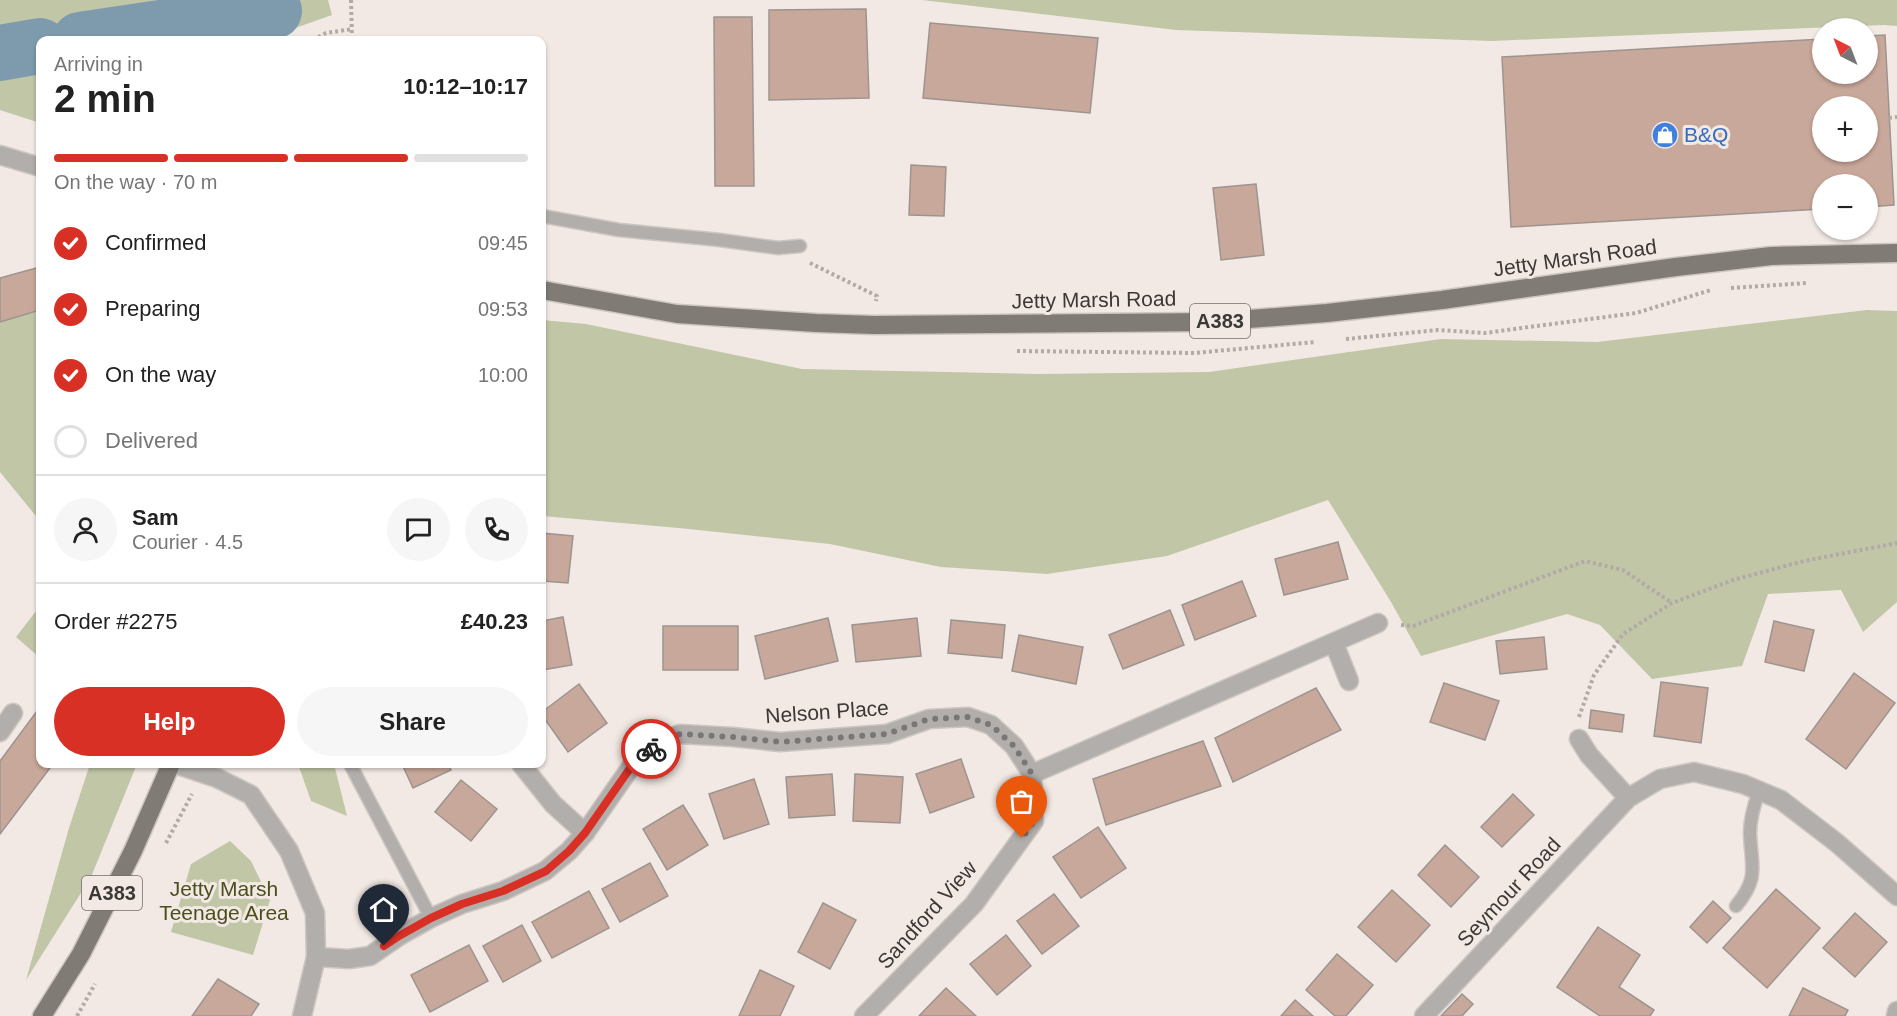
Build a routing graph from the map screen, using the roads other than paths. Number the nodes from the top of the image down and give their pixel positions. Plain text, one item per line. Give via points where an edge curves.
1 (0, 155) edge
2 (36, 166) edge
3 (546, 217) edge
4 (800, 246) dead end
5 (1897, 253) edge
6 (546, 291) edge
7 (1378, 623) road end
8 (1334, 643) junction
9 (1349, 681) dead end
10 (13, 714) dead end
11 (0, 732) edge
12 (1579, 739) road end
13 (171, 768) edge
14 (186, 768) edge
15 (352, 768) edge
16 (524, 768) edge
17 (1032, 774) junction
18 (1759, 791) junction
19 (1628, 798) junction
20 (585, 833) junction
21 (1897, 896) edge
22 (1736, 906) dead end
23 (431, 918) junction
24 (316, 957) junction
25 (1897, 1011) edge
26 (42, 1016) edge
27 (302, 1016) edge
28 (864, 1016) edge
29 (1424, 1016) edge
30 (1896, 1016) edge

1 - 2 street
3 - 4 lane via 619,230 778,248
5 - 6 main road, Jetty Marsh Road / A383 via 1771,256 1442,300 1211,322 816,323 677,314
7 - 8 street
8 - 9 street
8 - 17 street
10 - 11 street
12 - 19 street
13 - 26 main road, A383 via 81,954
14 - 24 street via 251,795 289,851 315,913
15 - 23 lane
16 - 20 street via 553,804
17 - 20 street, Nelson Place via 1014,746 991,725 968,717 929,719 887,734 780,742 680,734 657,743 633,764
17 - 28 street, Sandford View via 1034,821 974,904
18 - 19 street, Seymour Road via 1694,772 1660,779
18 - 21 street, Seymour Road via 1781,800
18 - 22 lane via 1751,814 1754,868 1748,892
19 - 29 street, Seymour Road
20 - 23 street, Nelson Place via 546,871
23 - 24 street, Nelson Place via 370,956
24 - 27 street
25 - 30 street

